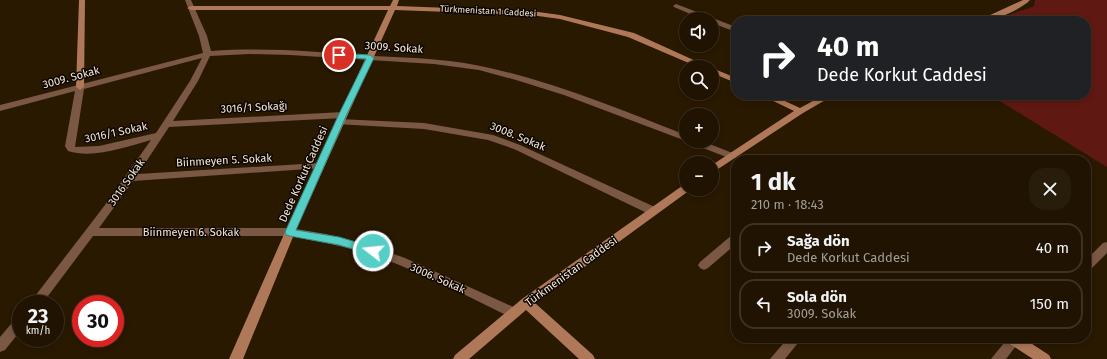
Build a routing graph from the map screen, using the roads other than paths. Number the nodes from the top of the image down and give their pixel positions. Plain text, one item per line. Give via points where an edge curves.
1 (82, 0) edge
2 (188, 0) edge
3 (1026, 0) edge
4 (394, 4) edge
5 (676, 6) dead end
6 (191, 8) junction
7 (691, 12) edge
8 (995, 16) edge
9 (719, 23) edge
10 (731, 28) edge
11 (207, 54) junction
12 (370, 58) junction
13 (689, 60) edge
14 (719, 73) edge
15 (731, 79) edge
16 (80, 87) junction
17 (776, 100) edge
18 (821, 100) edge
19 (0, 108) edge
20 (800, 111) junction
21 (341, 118) junction
22 (166, 124) junction
23 (159, 135) junction
24 (679, 135) edge
25 (710, 148) edge
26 (739, 155) edge
27 (731, 156) edge
28 (731, 160) edge
29 (319, 166) junction
30 (719, 166) edge
31 (130, 178) junction
32 (679, 193) edge
33 (653, 211) junction
34 (92, 232) junction
35 (290, 232) junction
36 (731, 242) edge
37 (1107, 246) edge
38 (1091, 262) edge
39 (704, 265) dead end
40 (42, 295) edge
41 (526, 303) junction
42 (514, 313) junction
43 (12, 332) edge
44 (791, 343) edge
45 (1011, 343) edge
46 (1020, 343) edge
47 (0, 346) edge
48 (236, 359) edge
49 (460, 359) edge
50 (588, 359) edge
51 (777, 359) edge
52 (998, 359) edge
53 (1044, 359) edge

1 - 16 street
2 - 6 street
3 - 8 street via 1017,7
4 - 6 street, Türkmenistan 1 Caddesi
4 - 12 street, Dede Korkut Caddesi
4 - 13 street, Türkmenistan 1 Caddesi via 544,14 631,35
5 - 7 street
6 - 11 street
9 - 10 street
11 - 12 street, 3009. Sokak via 239,51
11 - 16 street, 3009. Sokak
11 - 22 street, 3016 Sokak
12 - 21 street, Dede Korkut Caddesi
12 - 24 street, 3009. Sokak via 446,63 492,71 545,86
14 - 15 street
16 - 19 street, 3009. Sokak
16 - 23 street, 3016/1 Sokak via 70,146 75,152
17 - 20 street
18 - 20 street
20 - 26 street
21 - 22 street, 3016/1 Sokağı
21 - 29 street, Dede Korkut Caddesi
21 - 33 street, 3008. Sokak via 424,126 490,136
22 - 23 street, 3016 Sokak
23 - 31 street, 3016 Sokak
25 - 27 street
28 - 30 street
29 - 31 street, Biinmeyen 5. Sokak
29 - 35 street, Dede Korkut Caddesi
31 - 34 street, 3016 Sokak
32 - 33 street, Türkmenistan Caddesi
33 - 41 street, Türkmenistan Caddesi
34 - 35 street, Biinmeyen 6. Sokak
34 - 40 street, 3016 Sokak
35 - 42 street, 3006. Sokak via 339,241 384,254
35 - 48 street, Dede Korkut Caddesi
36 - 39 street
37 - 38 street
41 - 42 street, Türkmenistan Caddesi
41 - 50 street
42 - 49 street, Türkmenistan Caddesi
43 - 47 street
44 - 51 street
45 - 52 street
46 - 53 street

